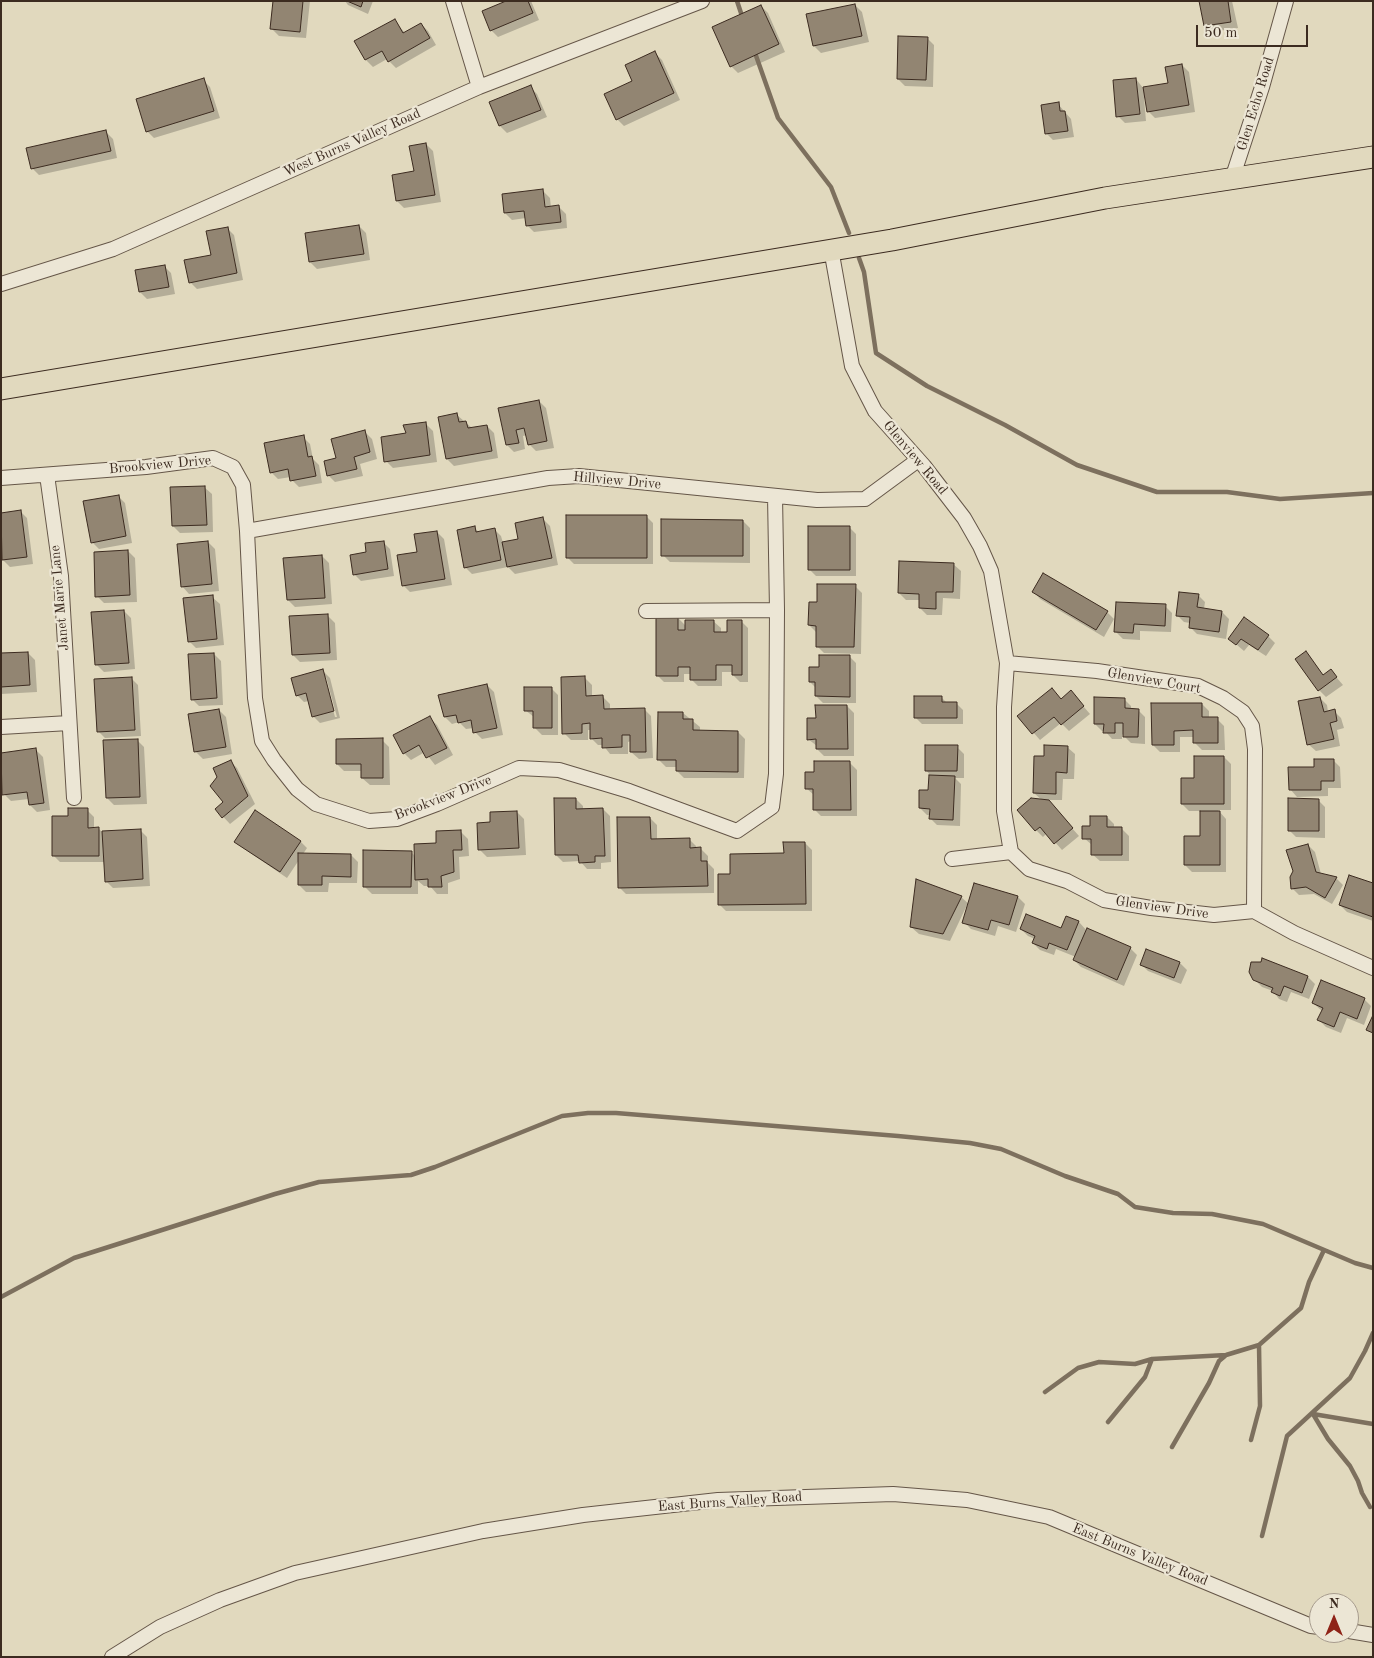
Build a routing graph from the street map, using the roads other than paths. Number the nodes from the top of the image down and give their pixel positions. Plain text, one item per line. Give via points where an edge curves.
1 (452, 1) edge
2 (702, 1) edge
3 (1286, 1) edge
4 (479, 87) junction
5 (1373, 156) edge
6 (1232, 178) junction
7 (830, 249) junction
8 (1, 284) edge
9 (1, 389) edge
10 (918, 460) junction
11 (47, 475) junction
12 (1, 478) edge
13 (776, 496) junction
14 (247, 530) junction
15 (777, 610) junction
16 (646, 611) dead end
17 (1008, 663) junction
18 (69, 723) junction
19 (1, 726) edge
20 (74, 798) dead end
21 (1011, 852) junction
22 (952, 859) dead end
23 (1254, 911) junction
24 (1373, 968) edge
25 (1309, 1625) edge
26 (1359, 1633) edge
27 (1373, 1635) edge
28 (112, 1657) edge

1 - 4 street
2 - 4 street, West Burns Valley Road
3 - 6 street, Glen Echo Road
4 - 8 street, West Burns Valley Road via 113,249
5 - 6 main road
6 - 7 main road
7 - 9 main road
7 - 10 street, Glenview Road via 852,366 875,411
10 - 13 street, Hillview Drive via 865,499 817,500
10 - 17 street, Glenview Road via 964,518 980,546 991,572
11 - 12 street, Brookview Drive
11 - 14 street, Brookview Drive via 213,458 233,467 242,484
11 - 18 street, Janet Marie Lane via 60,576
13 - 14 street, Hillview Drive via 571,476
13 - 15 street, Brookview Drive
14 - 15 street, Brookview Drive via 255,698 262,741 297,789 316,804 369,821 397,819 519,768 559,770 629,791 737,831 772,807 776,774
15 - 16 street
17 - 21 street via 1004,707 1004,811
17 - 23 street, Glenview Court via 1097,671 1198,686 1243,712 1252,726 1254,748
18 - 19 street
18 - 20 street, Janet Marie Lane
21 - 22 street
21 - 23 street, Glenview Drive via 1029,869 1067,882 1104,900 1214,915
23 - 24 street via 1294,934
25 - 28 street, East Burns Valley Road via 1049,1517 967,1500 892,1494 718,1500 583,1515 483,1531 294,1573 160,1627
26 - 27 street

